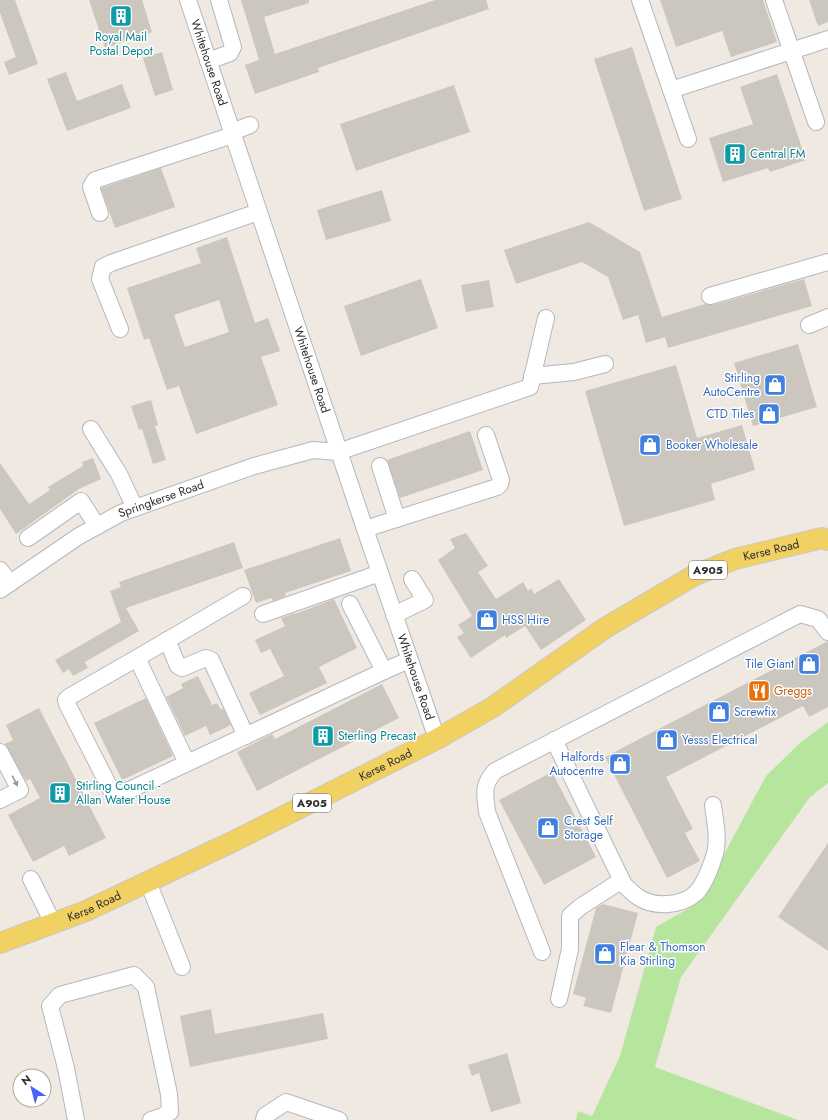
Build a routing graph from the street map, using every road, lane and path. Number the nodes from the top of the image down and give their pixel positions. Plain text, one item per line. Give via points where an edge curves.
1 (188, 0) edge
2 (219, 0) edge
3 (640, 0) edge
4 (774, 0) edge
5 (828, 39) edge
6 (792, 51) junction
7 (208, 61) junction
8 (671, 90) junction
9 (816, 122) dead end
10 (250, 125) dead end
11 (232, 133) junction
12 (688, 139) dead end
13 (258, 212) junction
14 (100, 213) dead end
15 (828, 262) edge
16 (710, 296) dead end
17 (828, 317) edge
18 (546, 318) dead end
19 (808, 325) dead end
20 (120, 330) dead end
21 (605, 364) dead end
22 (532, 376) junction
23 (91, 429) dead end
24 (486, 435) dead end
25 (338, 452) junction
26 (380, 466) dead end
27 (135, 508) junction
28 (397, 519) junction
29 (97, 526) junction
30 (365, 529) junction
31 (826, 536) edge
32 (28, 538) dead end
33 (0, 570) edge
34 (380, 573) junction
35 (412, 578) dead end
36 (5, 586) edge
37 (243, 596) dead end
38 (350, 604) dead end
39 (263, 614) dead end
40 (394, 615) junction
41 (828, 632) edge
42 (166, 640) junction
43 (137, 658) junction
44 (409, 660) junction
45 (384, 671) junction
46 (246, 736) junction
47 (437, 739) junction
48 (554, 740) junction
49 (0, 752) edge
50 (187, 763) junction
51 (0, 800) edge
52 (713, 805) dead end
53 (31, 879) dead end
54 (622, 880) junction
55 (148, 882) junction
56 (53, 923) junction
57 (0, 942) edge
58 (542, 952) dead end
59 (182, 967) dead end
60 (559, 999) dead end
61 (76, 1120) edge
62 (151, 1120) edge
63 (264, 1120) edge
64 (339, 1120) edge

1 - 7 street, Whitehouse Road
2 - 7 street via 233,47 230,53
3 - 8 street
4 - 6 street
5 - 6 street
6 - 8 street
6 - 9 street
7 - 11 street, Whitehouse Road
8 - 12 street
10 - 11 street
11 - 13 street, Whitehouse Road
11 - 14 street via 96,180 91,187
13 - 20 street via 104,267 100,279
13 - 25 street, Whitehouse Road
15 - 16 street
17 - 19 street
18 - 22 street
21 - 22 street via 574,372
22 - 25 street via 530,387
23 - 27 street via 119,474
24 - 28 street via 500,480 497,487
25 - 27 street, Springkerse Road via 313,450 254,466
25 - 30 street, Whitehouse Road
26 - 28 street
27 - 29 street, Springkerse Road
28 - 30 street
29 - 32 street via 81,501
29 - 36 street, Springkerse Road
30 - 34 street, Whitehouse Road
31 - 47 main road, Kerse Road / A905 via 735,559 695,575 605,628 493,707
33 - 36 street
34 - 39 street
34 - 40 street, Whitehouse Road
35 - 40 street via 426,600
37 - 42 street
38 - 45 street
40 - 44 street, Whitehouse Road
41 - 48 street via 818,619 800,614
42 - 43 street
42 - 46 street via 178,666 182,668 206,658 211,660
43 - 50 street
43 - 50 street via 70,697 66,700 67,704 111,790 116,793 121,794
44 - 45 street
44 - 47 street, Whitehouse Road
45 - 46 street
46 - 50 street
47 - 55 main road, Kerse Road / A905
48 - 54 street
48 - 58 street via 495,771 487,780 485,792 486,812
49 -> 51 street via 20,790
52 - 54 street via 717,829 715,853 706,877 696,893 678,903 659,904 639,898
53 - 56 street
54 - 60 street via 580,906 570,916 570,949
55 - 56 main road, Kerse Road / A905 via 86,911
55 - 59 street
56 - 57 main road, Kerse Road / A905
61 - 62 street via 50,1006 60,995 134,974 146,987 169,1094 170,1112
63 - 64 street via 265,1116 286,1102

